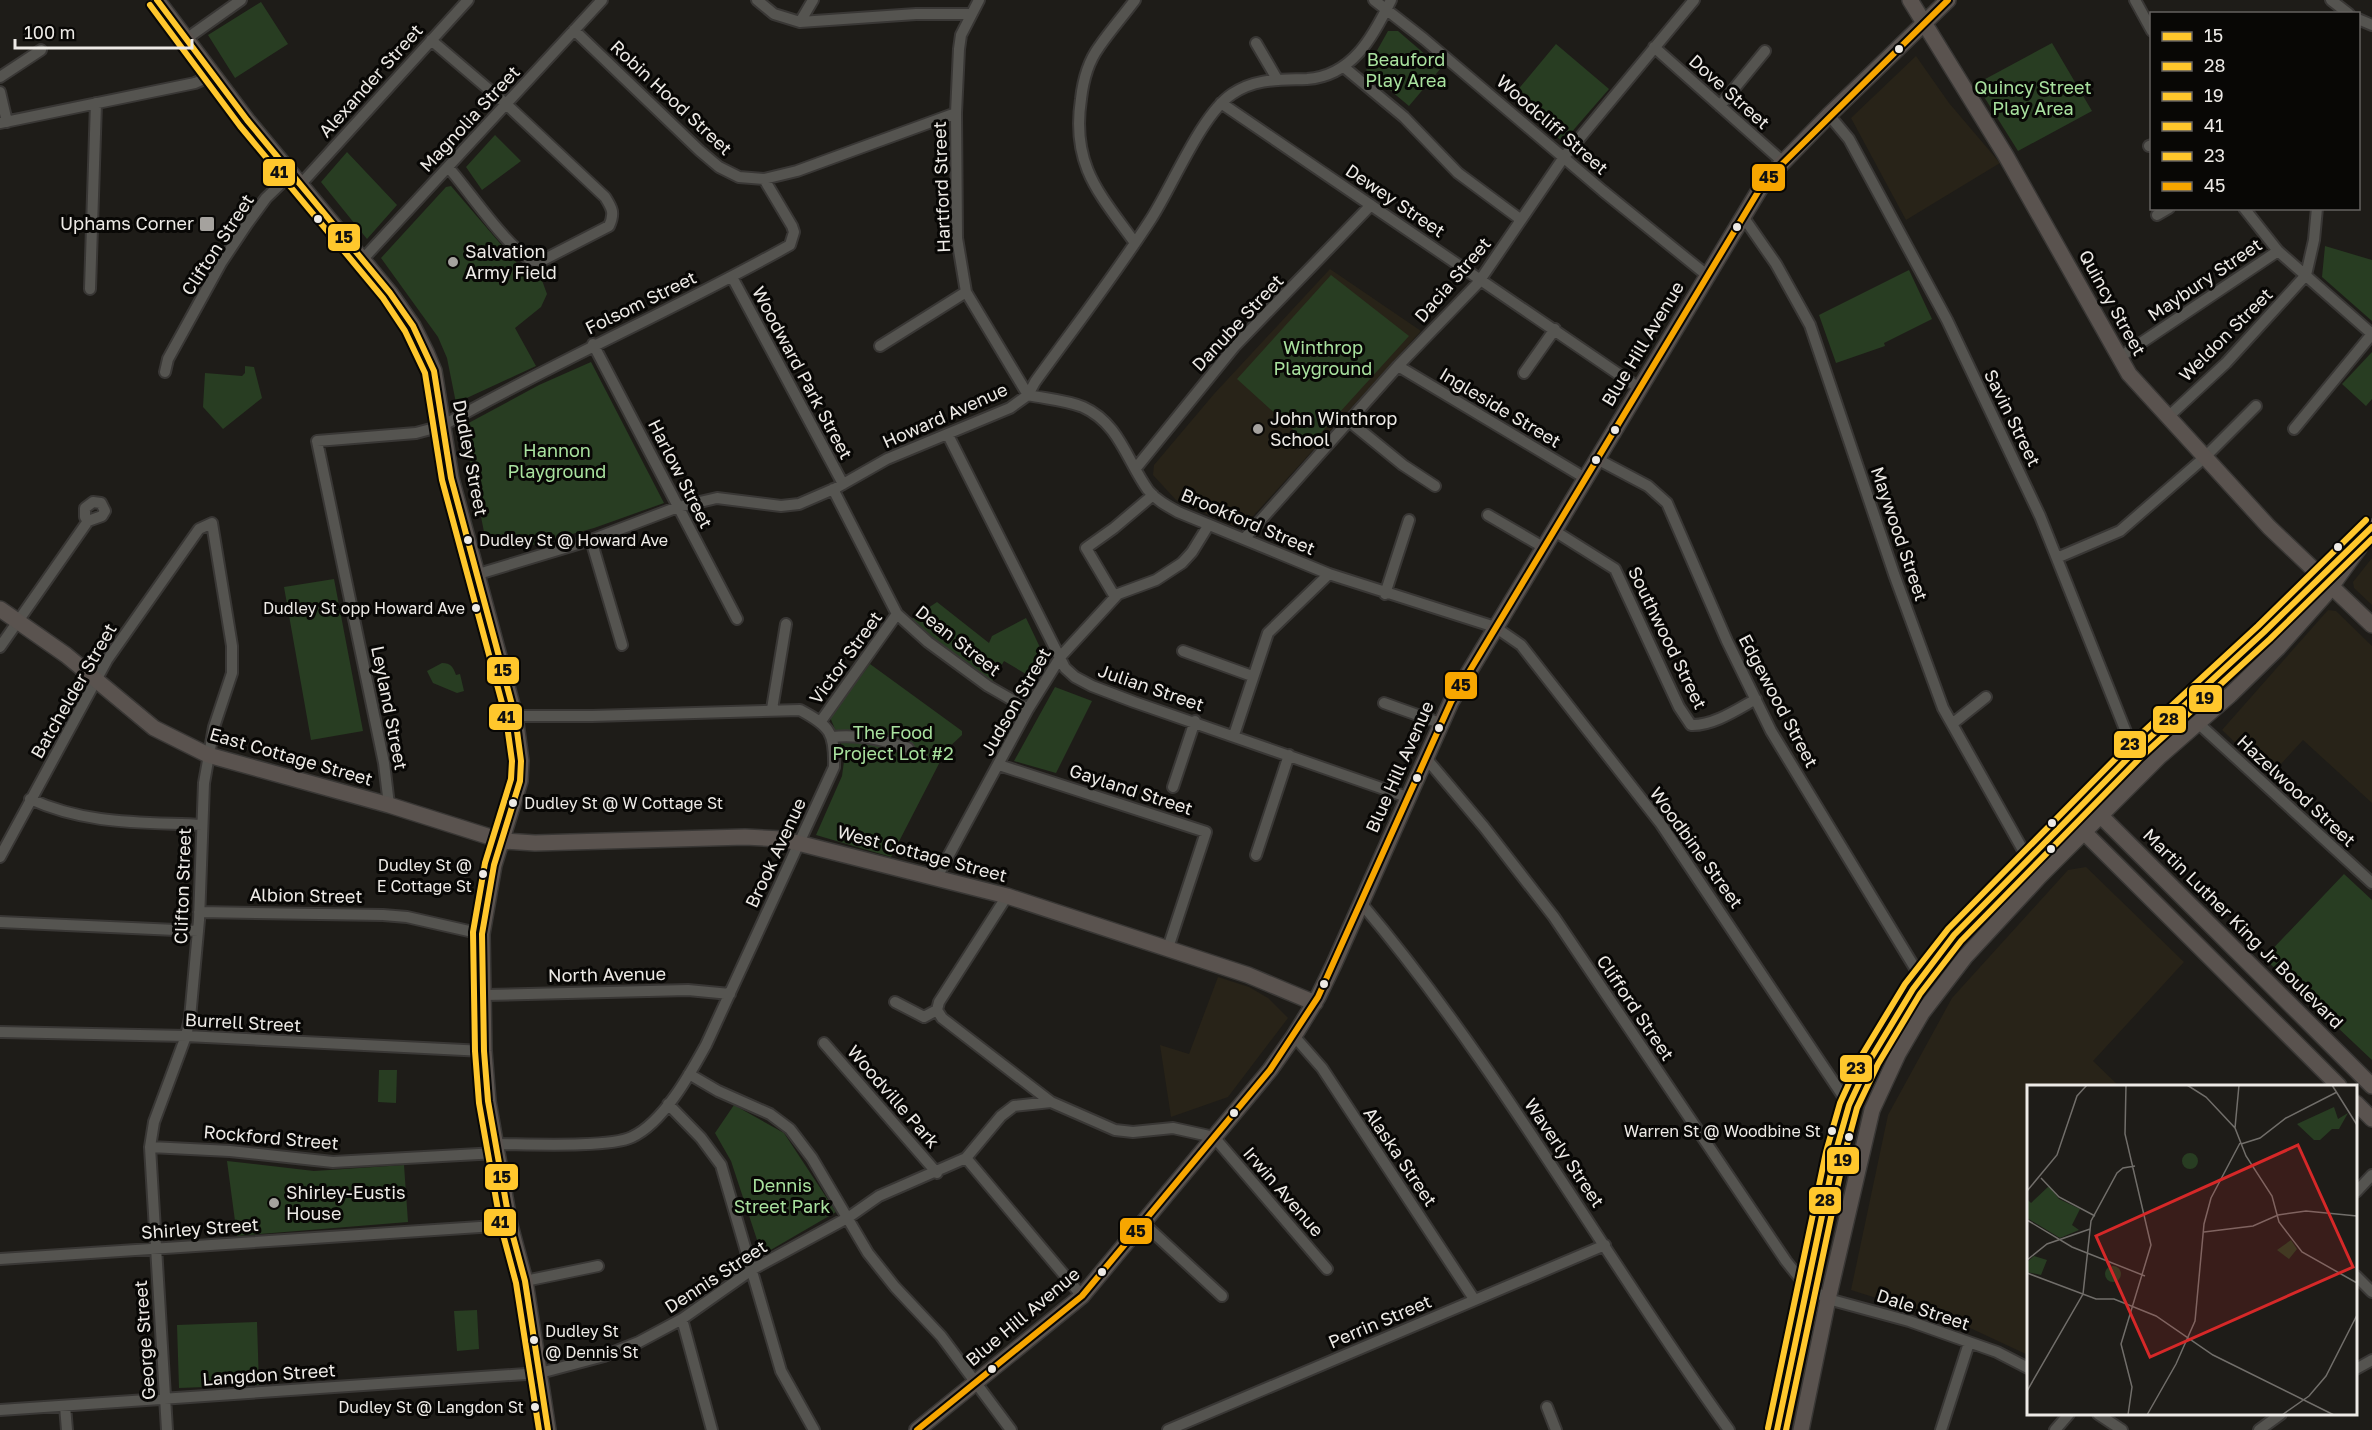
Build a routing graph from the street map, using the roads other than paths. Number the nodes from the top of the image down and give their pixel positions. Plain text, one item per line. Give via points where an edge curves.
1 (157, 0) edge
2 (241, 0) edge
3 (468, 0) edge
4 (602, 0) edge
5 (757, 0) edge
6 (813, 0) edge
7 (979, 0) edge
8 (1135, 0) edge
9 (1374, 0) edge
10 (1694, 0) edge
11 (1910, 0) edge
12 (1948, 0) edge
13 (2135, 0) edge
14 (1389, 5) edge
15 (970, 14) junction
16 (800, 22) junction
17 (1923, 22) junction
18 (2150, 29) edge
19 (574, 30) junction
20 (186, 39) junction
21 (431, 40) junction
22 (1256, 43) dead end
23 (1654, 47) junction
24 (41, 50) dead end
25 (1765, 51) dead end
26 (1345, 68) junction
27 (213, 75) junction
28 (0, 77) edge
29 (1277, 79) junction
30 (0, 92) edge
31 (96, 103) junction
32 (1221, 103) junction
33 (506, 104) junction
34 (1720, 106) junction
35 (956, 113) junction
36 (1829, 115) junction
37 (3, 122) edge
38 (1564, 157) junction
39 (1782, 161) junction
40 (448, 167) junction
41 (764, 179) junction
42 (296, 180) junction
43 (1371, 205) junction
44 (2166, 210) edge
45 (2246, 210) edge
46 (2317, 210) edge
47 (2157, 215) dead end
48 (1744, 218) junction
49 (1520, 219) junction
50 (1135, 243) junction
51 (2278, 251) junction
52 (362, 260) junction
53 (2306, 275) junction
54 (1708, 276) junction
55 (732, 277) junction
56 (1480, 279) junction
57 (90, 289) dead end
58 (966, 292) junction
59 (1556, 329) junction
60 (2372, 334) edge
61 (593, 344) junction
62 (880, 346) dead end
63 (2120, 357) junction
64 (1398, 366) junction
65 (165, 372) dead end
66 (1524, 373) dead end
67 (1639, 387) junction
68 (1028, 395) junction
69 (2256, 406) dead end
70 (2168, 417) junction
71 (1349, 421) junction
72 (442, 426) junction
73 (2294, 429) dead end
74 (948, 435) junction
75 (317, 441) joint
76 (2205, 457) junction
77 (1597, 459) junction
78 (1136, 468) junction
79 (1585, 478) junction
80 (1435, 486) dead end
81 (838, 487) junction
82 (1153, 495) junction
83 (678, 507) junction
84 (1488, 515) dead end
85 (1408, 520) dead end
86 (88, 521) dead end
87 (212, 523) joint
88 (1208, 526) junction
89 (2372, 528) edge
90 (1553, 530) junction
91 (1244, 539) junction
92 (591, 540) junction
93 (1543, 547) junction
94 (2059, 557) junction
95 (1329, 574) junction
96 (476, 575) junction
97 (2320, 575) junction
98 (2332, 586) junction
99 (1385, 594) junction
100 (1115, 597) junction
101 (0, 609) edge
102 (897, 614) junction
103 (736, 619) dead end
104 (17, 621) junction
105 (786, 624) dead end
106 (2372, 625) edge
107 (1495, 627) junction
108 (622, 645) dead end
109 (0, 647) edge
110 (1183, 651) dead end
111 (1061, 656) junction
112 (1252, 676) junction
113 (95, 681) junction
114 (1986, 698) dead end
115 (1756, 699) junction
116 (1384, 703) dead end
117 (772, 709) junction
118 (1028, 709) junction
119 (515, 716) junction
120 (821, 721) junction
121 (1195, 721) junction
122 (1440, 723) junction
123 (2198, 723) junction
124 (1952, 724) junction
125 (1234, 735) junction
126 (832, 737) junction
127 (908, 748) dead end
128 (2134, 752) junction
129 (1289, 754) junction
130 (208, 755) junction
131 (1425, 757) junction
132 (999, 765) junction
133 (1173, 788) dead end
134 (1407, 797) junction
135 (30, 799) junction
136 (2086, 801) junction
137 (389, 806) junction
138 (2101, 816) junction
139 (2070, 817) junction
140 (202, 825) junction
141 (2084, 832) junction
142 (503, 841) junction
143 (798, 842) junction
144 (1256, 855) dead end
145 (0, 857) edge
146 (2028, 859) junction
147 (937, 877) junction
148 (2372, 883) edge
149 (1007, 896) junction
150 (1361, 903) junction
151 (199, 912) junction
152 (0, 922) edge
153 (198, 931) junction
154 (482, 934) junction
155 (1168, 948) junction
156 (1921, 978) junction
157 (730, 994) junction
158 (485, 995) junction
159 (895, 1002) dead end
160 (1315, 1003) junction
161 (937, 1010) junction
162 (0, 1032) edge
163 (186, 1036) junction
164 (1294, 1036) junction
165 (824, 1043) dead end
166 (484, 1050) junction
167 (689, 1074) junction
168 (2338, 1085) edge
169 (2372, 1086) edge
170 (1051, 1102) junction
171 (668, 1104) junction
172 (2357, 1105) edge
173 (1849, 1106) junction
174 (2372, 1119) edge
175 (1214, 1137) junction
176 (150, 1147) junction
177 (496, 1148) junction
178 (966, 1158) junction
179 (937, 1173) junction
180 (2372, 1175) edge
181 (2357, 1190) edge
182 (849, 1216) junction
183 (1143, 1223) junction
184 (510, 1225) junction
185 (1605, 1245) junction
186 (156, 1249) junction
187 (0, 1259) edge
188 (598, 1266) dead end
189 (753, 1269) junction
190 (1327, 1269) dead end
191 (2357, 1278) edge
192 (525, 1281) junction
193 (1806, 1286) junction
194 (2372, 1292) edge
195 (1082, 1296) junction
196 (1222, 1296) dead end
197 (1474, 1299) junction
198 (1828, 1299) junction
199 (682, 1319) junction
200 (1969, 1343) junction
201 (2372, 1360) edge
202 (2027, 1367) edge
203 (2357, 1368) edge
204 (540, 1373) junction
205 (976, 1382) junction
206 (165, 1399) junction
207 (65, 1406) junction
208 (1547, 1407) dead end
209 (0, 1410) edge
210 (2067, 1415) edge
211 (2101, 1415) edge
212 (2279, 1415) edge
213 (67, 1430) edge
214 (168, 1430) edge
215 (548, 1430) edge
216 (712, 1430) edge
217 (814, 1430) edge
218 (917, 1430) edge
219 (1011, 1430) edge
220 (1168, 1430) edge
221 (1556, 1430) edge
222 (1729, 1430) edge
223 (1777, 1430) edge
224 (1801, 1430) edge
225 (1941, 1430) edge
226 (2055, 1430) edge
227 (2122, 1430) edge
228 (2259, 1430) edge

1 - 20 main road, Dudley Street
2 - 20 street
3 - 21 street, Alexander Street
4 - 19 street, Magnolia Street
5 - 16 street via 774,14
6 - 16 street
7 - 15 street, Hartford Street
8 - 50 street via 1089,66 1078,118 1078,140 1088,175
9 - 14 street, Woodcliff Street
10 - 23 street, Dacia Street
11 - 17 main road, Quincy Street
12 - 17 main road, Blue Hill Avenue
13 - 18 street
14 - 26 street via 1357,57
14 - 38 street, Woodcliff Street
15 - 16 street
15 - 35 street, Hartford Street via 959,49
17 - 36 main road, Blue Hill Avenue
17 - 63 main road, Quincy Street via 2001,147
19 - 33 street, Magnolia Street
19 - 41 street, Robin Hood Street via 719,167 739,177
20 - 27 main road, Dudley Street
21 - 33 street
21 - 42 street, Alexander Street
22 - 29 street
23 - 34 street, Dove Street
23 - 38 street, Dacia Street
24 - 28 street
25 - 34 street
26 - 29 street, Howard Avenue via 1321,77
26 - 49 street via 1404,117 1458,172
27 - 31 street via 195,83
27 - 42 main road, Dudley Street
29 - 32 street, Howard Avenue via 1249,85
30 - 37 street
31 - 37 street
31 - 57 street
32 - 43 street, Dewey Street
32 - 50 street, Howard Avenue
33 - 40 street, Magnolia Street
33 - 40 street via 605,197 613,209 609,225 541,261 533,261 506,236
34 - 39 street, Dove Street
35 - 41 street, Robin Hood Street via 797,171
35 - 58 street, Hartford Street via 957,238
36 - 39 main road, Blue Hill Avenue
36 - 94 street, Savin Street via 1849,139 1947,320
38 - 49 street, Dacia Street
38 - 54 street, Woodcliff Street
39 - 48 main road, Blue Hill Avenue via 1764,182
40 - 52 street, Magnolia Street
41 - 55 street, Folsom Street via 792,226 793,239 790,245
42 - 52 main road, Dudley Street
42 - 65 street, Clifton Street via 266,198 221,263 168,359
43 - 56 street, Dewey Street
43 - 78 street, Danube Street via 1234,347
44 - 47 street
45 - 51 street
46 - 53 street
48 - 54 main road, Blue Hill Avenue
48 - 124 street, Maywood Street via 1776,264 1810,325 1932,681
49 - 56 street, Dacia Street
50 - 68 street, Howard Avenue
51 - 53 street
51 - 63 street, Maybury Street
52 - 72 main road, Dudley Street via 413,326 426,352 434,371
53 - 60 street
53 - 70 street, Weldon Street via 2226,363
54 - 67 main road, Blue Hill Avenue
55 - 61 street, Folsom Street
55 - 81 street, Woodward Park Street
56 - 59 street, Dewey Street
56 - 64 street, Dacia Street
58 - 62 street
58 - 68 street, Hartford Street
59 - 66 street
59 - 67 street, Dewey Street
60 - 73 street
61 - 72 street, Folsom Street
61 - 83 street, Harlow Street
63 - 70 main road, Quincy Street via 2133,379
64 - 71 street, Dacia Street
64 - 79 street, Ingleside Street
67 - 77 main road, Blue Hill Avenue
68 - 74 street, Howard Avenue via 1010,408
68 - 78 street, Brookford Street via 1067,401 1103,420
69 - 76 street
70 - 76 main road, Quincy Street
71 - 80 street
71 - 91 street, Dacia Street
72 - 75 street, Folsom Street via 416,434
72 - 96 main road, Dudley Street
74 - 81 street, Howard Avenue via 887,459
74 - 111 street, Julian Street
75 - 137 street, Leyland Street
76 - 94 street via 2120,531
76 - 97 main road, Quincy Street
77 - 79 main road, Blue Hill Avenue
77 - 115 street, Edgewood Street via 1648,486 1667,503
78 - 82 street, Brookford Street
79 - 90 main road, Blue Hill Avenue
81 - 83 street, Howard Avenue via 800,504 781,506 717,498
81 - 102 street, Dean Street
82 - 88 street, Brookford Street
82 - 100 street via 1086,548
83 - 92 street, Howard Avenue
83 - 103 street, Harlow Street
84 - 93 street
85 - 99 street
86 - 104 street
87 - 113 street, Batchelder Street via 199,529
87 - 130 street, Clifton Street via 233,660
88 - 91 street, Brookford Street
88 - 100 street, Judson Street via 1192,552 1171,573
89 - 97 main road
89 - 98 main road
90 - 93 main road, Blue Hill Avenue
90 - 115 street, Southwood Street via 1615,569 1691,725 1728,714
91 - 95 street, Brookford Street
92 - 96 street, Howard Avenue
92 - 108 street
93 - 107 main road, Blue Hill Avenue
94 - 128 street, Savin Street
95 - 99 street, Brookford Street
95 - 112 street via 1268,633
96 - 119 main road, Dudley Street
97 - 98 main road, Quincy Street
97 - 128 main road
98 - 106 main road, Quincy Street
98 - 123 main road via 2255,672
99 - 107 street, Brookford Street
100 - 111 street, Judson Street
101 - 104 main road, East Cottage Street
102 - 118 street, Dean Street via 988,686
102 - 120 street, Victor Street
104 - 109 street
104 - 113 main road, East Cottage Street
105 - 117 street
107 - 122 main road, Blue Hill Avenue
107 - 173 street, Woodbine Street via 1521,645 1661,824
110 - 112 street
111 - 118 street, Judson Street
111 - 121 street, Julian Street via 1065,668 1083,682
112 - 125 street
113 - 130 main road, East Cottage Street via 154,728
113 - 135 street, Batchelder Street
114 - 124 street
115 - 156 street, Edgewood Street via 1771,731
116 - 122 street
117 - 119 street
117 - 120 street via 800,710
118 - 132 street, Judson Street
119 - 142 main road, Dudley Street via 520,781
120 - 126 street
121 - 125 street, Julian Street
121 - 133 street
122 - 131 main road, Blue Hill Avenue
123 - 138 main road
123 - 148 street, Hazelwood Street
124 - 146 street, Maywood Street
125 - 129 street, Julian Street
126 - 127 street via 866,738
126 - 143 street, Brook Avenue via 834,767
128 - 136 main road
129 - 134 street, Julian Street
129 - 144 street
130 - 137 main road, East Cottage Street
130 - 140 street, Clifton Street
131 - 134 main road, Blue Hill Avenue
131 - 193 street, Clifford Street via 1554,917
132 - 147 street, Judson Street
132 - 155 street, Gayland Street via 1206,832
134 - 150 main road, Blue Hill Avenue
135 - 140 street via 89,819
135 - 145 street, Batchelder Street
136 - 138 main road, Martin Luther King Jr Boulevard
136 - 139 main road
137 - 142 main road, East Cottage Street
138 - 141 main road
138 - 169 main road, Martin Luther King Jr Boulevard
139 - 141 main road
139 - 146 main road
140 - 151 street, Clifton Street
141 - 168 main road
141 - 198 main road via 1965,957 1898,1054 1872,1110
142 - 143 main road, West Cottage Street via 745,837
142 - 154 main road, Dudley Street
143 - 147 main road, West Cottage Street
143 - 157 street, Brook Avenue
146 - 156 main road via 1954,935
147 - 149 main road, West Cottage Street
149 - 155 main road, West Cottage Street
149 - 161 street
150 - 160 main road, Blue Hill Avenue
150 - 185 street, Waverly Street via 1430,987 1475,1050
151 - 153 street, Clifton Street
151 - 154 street, Albion Street via 383,915
152 - 153 street
153 - 163 street, Clifton Street via 194,993
154 - 158 main road, Dudley Street
155 - 160 main road, West Cottage Street via 1249,975
156 - 173 main road via 1869,1060
157 - 158 street, North Avenue via 688,990
157 - 167 street, Brook Avenue
158 - 166 main road, Dudley Street
159 - 161 street via 924,1017
160 - 164 main road, Blue Hill Avenue
161 - 170 street via 942,1018
162 - 163 street, Burrell Street
163 - 166 street, Burrell Street
163 - 176 street, Clifton Street via 154,1122
164 - 175 main road, Blue Hill Avenue
164 - 197 street, Alaska Street via 1322,1068
165 - 179 street, Woodville Park
166 - 177 main road, Dudley Street
167 - 171 street, Brook Avenue
167 - 182 street via 778,1118 812,1158
170 - 175 street via 1115,1130 1173,1128
170 - 178 street, Dennis Street via 1014,1106
171 - 177 street, Brook Avenue via 641,1132 621,1141
171 - 189 street via 722,1165
172 - 174 main road
173 - 193 main road
175 - 183 main road, Blue Hill Avenue
175 - 190 street, Irwin Avenue
176 - 177 street, Rockford Street via 230,1150 333,1162
176 - 186 street, Clifton Street
177 - 184 main road, Dudley Street
178 - 179 street, Dennis Street
178 - 195 street
179 - 182 street, Dennis Street via 879,1196
180 - 181 street
182 - 189 street, Dennis Street
182 - 205 street via 868,1253
183 - 195 main road, Blue Hill Avenue
183 - 196 street
184 - 186 street, Shirley Street
184 - 192 main road, Dudley Street
185 - 197 street, Perrin Street
185 - 222 street, Waverly Street
186 - 187 street, Shirley Street
186 - 206 street, George Street
188 - 192 street
189 - 199 street, Dennis Street
189 - 217 street via 781,1371
191 - 194 street
192 - 204 main road, Dudley Street
193 - 198 street, Dale Street
193 - 223 main road
195 - 205 main road, Blue Hill Avenue
197 - 220 street, Perrin Street
198 - 200 street, Dale Street via 1910,1321
198 - 224 main road
199 - 204 street, Dennis Street via 604,1356
199 - 216 street
200 - 202 street, Dale Street via 2004,1354
200 - 225 street
201 - 203 street
204 - 206 street, Langdon Street
204 - 215 main road, Dudley Street
205 - 218 main road, Blue Hill Avenue
205 - 219 street
206 - 207 street, Langdon Street
206 - 214 street, George Street
207 - 209 street, Langdon Street
207 - 213 street
208 - 221 street
210 - 226 street
211 - 227 street
212 - 228 street

